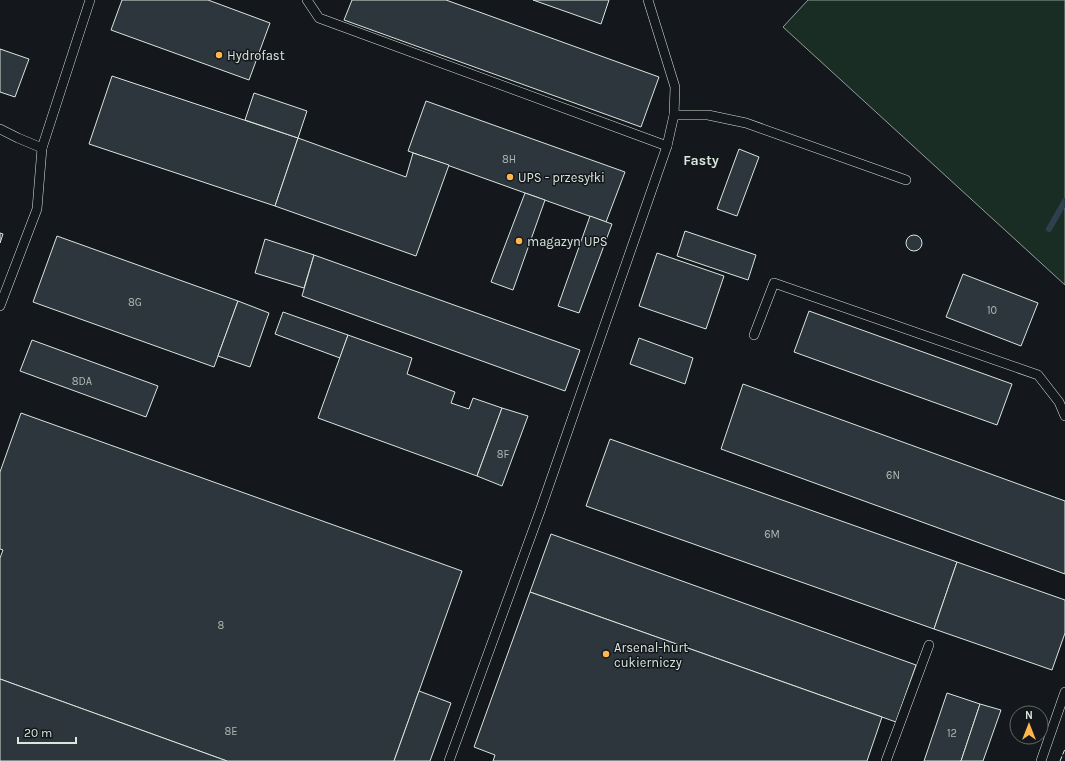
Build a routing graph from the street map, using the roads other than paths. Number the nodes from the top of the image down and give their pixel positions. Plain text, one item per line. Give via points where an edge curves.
1 (90, 0) edge
2 (307, 0) edge
3 (648, 0) edge
4 (674, 115) junction
5 (0, 129) edge
6 (667, 146) junction
7 (42, 148) junction
8 (906, 180) dead end
9 (0, 306) edge
10 (754, 335) dead end
11 (1065, 416) edge
12 (929, 645) dead end
13 (1065, 692) edge
14 (449, 761) edge
15 (886, 761) edge
16 (1041, 761) edge

1 - 7 lane
2 - 6 lane via 319,18
3 - 4 lane via 675,87
4 - 6 lane
4 - 8 lane via 708,115 746,123
5 - 7 lane
6 - 14 lane via 540,512
7 - 9 lane via 37,209
10 - 11 lane via 774,283 1038,376 1058,402
12 - 15 lane
13 - 16 lane

